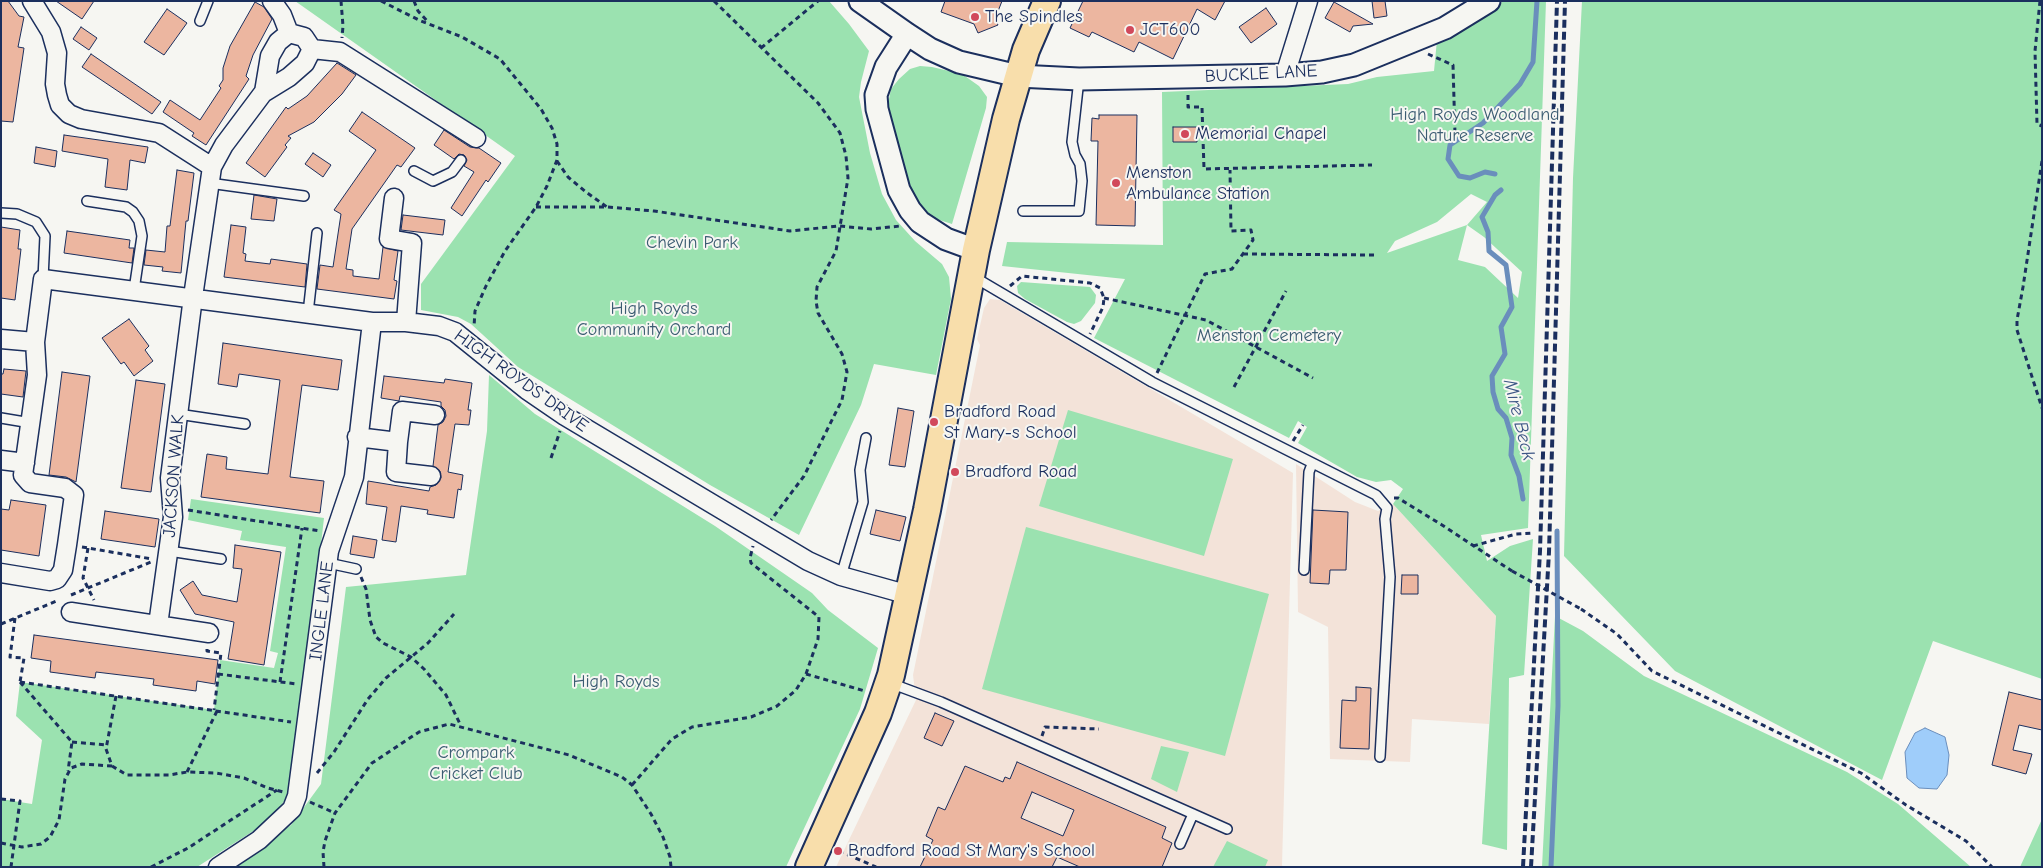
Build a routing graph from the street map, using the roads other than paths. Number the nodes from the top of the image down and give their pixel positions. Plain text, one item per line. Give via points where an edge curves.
1 (32, 1) edge
2 (208, 1) edge
3 (272, 1) edge
4 (860, 1) edge
5 (1047, 1) edge
6 (1308, 1) edge
7 (1489, 1) edge
8 (200, 20) dead end
9 (290, 33) junction
10 (906, 34) junction
11 (312, 48) junction
12 (1285, 75) junction
13 (1018, 76) junction
14 (1079, 79) junction
15 (264, 92) junction
16 (474, 142) dead end
17 (461, 160) dead end
18 (414, 171) dead end
19 (210, 175) junction
20 (304, 196) dead end
21 (394, 198) dead end
22 (87, 201) dead end
23 (1023, 212) dead end
24 (1, 213) edge
25 (317, 232) dead end
26 (976, 250) junction
27 (971, 276) junction
28 (43, 279) junction
29 (134, 290) junction
30 (192, 297) junction
31 (308, 313) junction
32 (372, 322) junction
33 (406, 322) junction
34 (1, 339) edge
35 (35, 342) junction
36 (178, 414) junction
37 (435, 415) dead end
38 (1, 418) edge
39 (31, 423) junction
40 (245, 424) dead end
41 (357, 437) junction
42 (866, 438) dead end
43 (398, 442) junction
44 (1, 460) edge
45 (25, 463) junction
46 (1312, 464) junction
47 (431, 476) dead end
48 (169, 552) junction
49 (221, 560) dead end
50 (328, 563) junction
51 (356, 569) road end
52 (1304, 570) dead end
53 (1, 573) edge
54 (841, 576) junction
55 (909, 595) junction
56 (67, 602) road end
57 (158, 626) junction
58 (209, 633) road end
59 (886, 688) junction
60 (1380, 758) dead end
61 (1193, 814) junction
62 (1227, 829) dead end
63 (1180, 844) dead end
64 (218, 867) edge
65 (809, 867) edge

1 - 19 street via 51,32 57,53 57,95 68,114 159,133
2 - 8 lane
3 - 9 street
4 - 10 street, BUCKLE LANE
5 - 13 main road
6 - 12 street
7 - 12 street, BUCKLE LANE via 1445,28 1354,65
9 - 11 street via 304,37
9 - 15 street via 278,42 270,56
10 - 13 street, BUCKLE LANE via 959,62
10 - 26 street via 886,67 876,95 899,190 920,222 946,239
11 - 15 street via 305,62
11 - 16 street via 340,52
12 - 14 street, BUCKLE LANE
13 - 14 street, BUCKLE LANE
13 - 26 main road
14 - 23 lane via 1072,142 1081,172 1079,211
15 - 19 street via 224,145
17 - 18 lane via 452,172 433,181
19 - 20 lane
19 - 30 street, JACKSON WALK
21 - 33 street via 389,239 412,243
22 - 29 lane via 126,207 139,220 142,236
24 - 28 lane via 17,214 36,222 45,236
25 - 31 lane
26 - 27 main road
27 - 46 lane via 1152,382
27 - 55 main road
28 - 29 street, HIGH ROYDS DRIVE
28 - 35 street
29 - 30 street, HIGH ROYDS DRIVE
30 - 31 street, HIGH ROYDS DRIVE
30 - 36 street, JACKSON WALK
31 - 32 street, HIGH ROYDS DRIVE
32 - 33 street, HIGH ROYDS DRIVE
32 - 41 street, INGLE LANE
33 - 54 street, HIGH ROYDS DRIVE via 439,326 455,332 564,416 808,561
34 - 35 street
35 - 39 street via 37,375
36 - 40 lane
36 - 48 street, JACKSON WALK via 170,478 173,508
37 - 43 street via 402,410
38 - 39 lane
39 - 45 street
41 - 43 street
41 - 50 street, INGLE LANE via 354,477
42 - 54 lane via 860,470 863,502
43 - 47 street via 396,472
44 - 45 street
45 - 53 street via 23,475 30,483 65,488 74,495 63,570 57,579 50,581
46 - 52 lane
46 - 60 lane via 1376,495 1387,508 1390,577
48 - 49 lane
48 - 57 street, JACKSON WALK
50 - 51 lane
50 - 64 street, INGLE LANE via 297,796 292,809 260,840
54 - 55 street, HIGH ROYDS DRIVE
55 - 59 main road
56 - 57 street via 92,615
57 - 58 street
59 - 61 lane via 941,702
59 - 65 main road via 878,713
61 - 62 lane
61 - 63 lane

